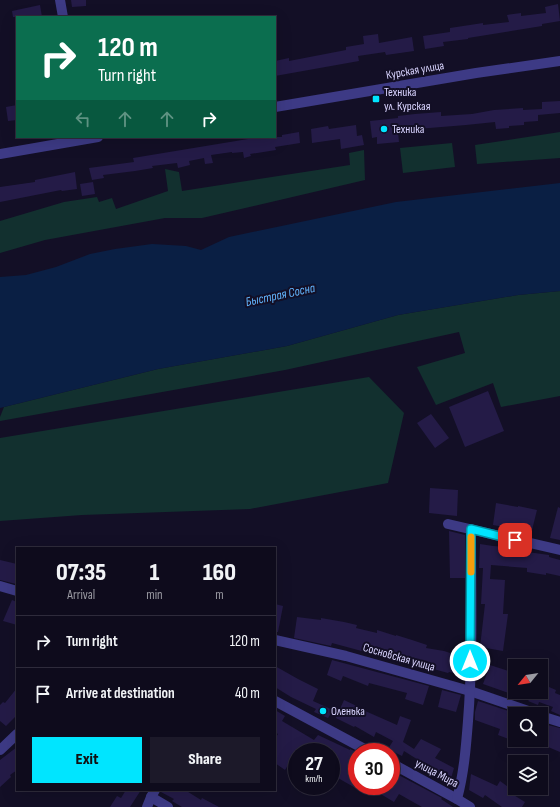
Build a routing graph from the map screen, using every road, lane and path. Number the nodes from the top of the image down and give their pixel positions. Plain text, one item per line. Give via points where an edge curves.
1 (60, 0) edge
2 (63, 16) edge
3 (560, 61) edge
4 (276, 107) edge
5 (81, 138) edge
6 (0, 154) edge
7 (448, 524) dead end
8 (471, 529) junction
9 (560, 550) edge
10 (0, 586) edge
11 (16, 592) edge
12 (276, 640) edge
13 (470, 690) junction
14 (276, 702) edge
15 (517, 707) edge
16 (548, 718) edge
17 (560, 722) edge
18 (16, 735) edge
19 (353, 743) edge
20 (0, 750) edge
21 (400, 768) edge
22 (151, 798) edge
23 (457, 799) junction
24 (168, 807) edge
25 (470, 807) edge

1 - 2 street
3 - 4 street, Курская улица
5 - 6 street
7 - 8 street
8 - 9 street
8 - 13 street
10 - 11 street
12 - 13 street, Сосновская улица via 346,656
13 - 15 street, Сосновская улица
13 - 23 street via 466,748
14 - 19 street
16 - 17 street
18 - 20 street
21 - 23 street, улица Мира
22 - 24 street
23 - 25 street, улица Мира

